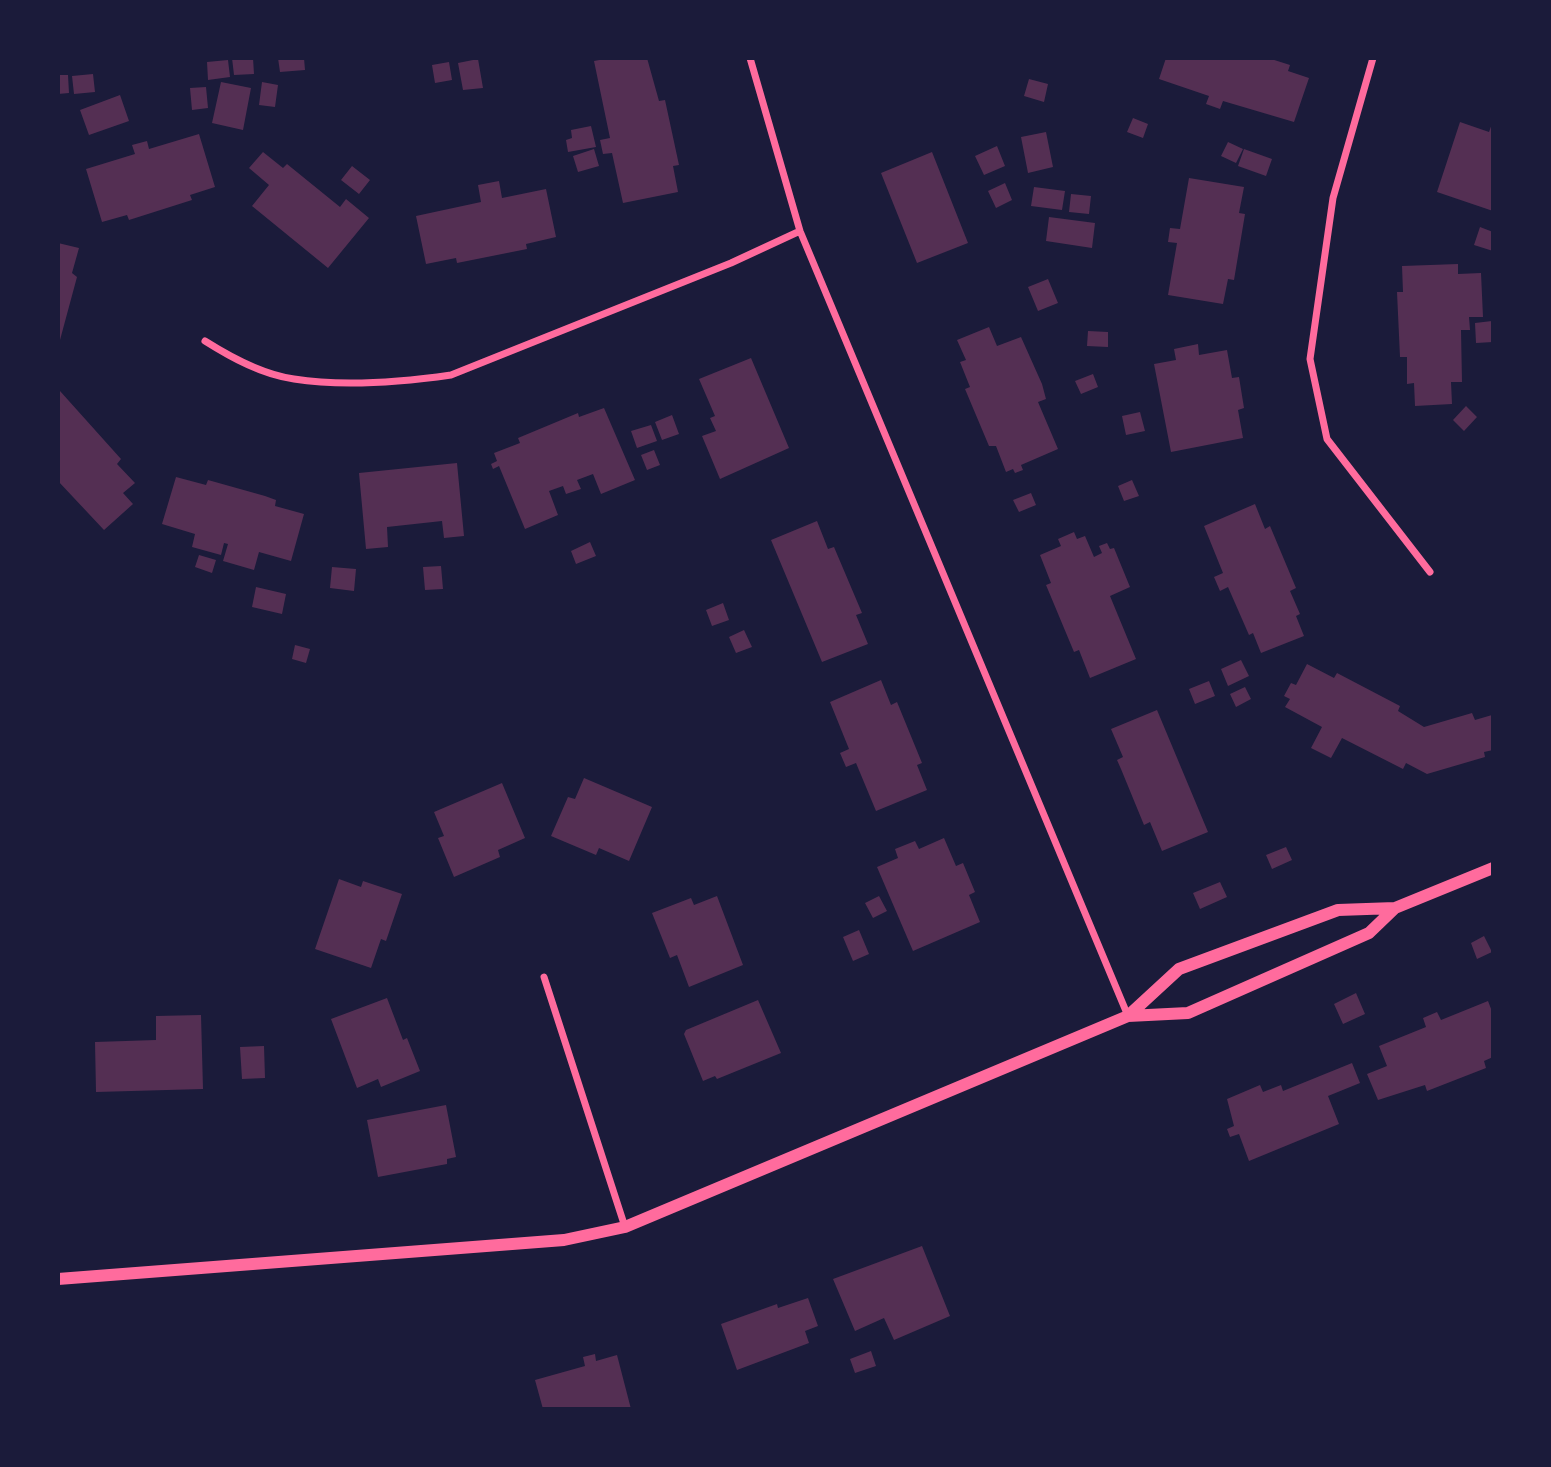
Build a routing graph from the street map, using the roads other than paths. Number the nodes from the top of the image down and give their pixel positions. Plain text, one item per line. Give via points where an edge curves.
1 (750, 58) edge
2 (1373, 58) edge
3 (800, 232) junction
4 (205, 341) dead end
5 (1430, 572) dead end
6 (1493, 869) edge
7 (1395, 908) junction
8 (544, 977) dead end
9 (1128, 1016) junction
10 (625, 1227) junction
11 (58, 1279) edge

1 - 3 street
2 - 5 street via 1333,198 1310,359 1327,439
3 - 4 street via 451,375 402,382 293,379 234,360
3 - 9 street
6 - 7 street
7 - 9 street via 1369,933 1188,1013
7 - 9 street via 1338,910 1179,969
8 - 10 street
9 - 10 street
10 - 11 street via 564,1240

